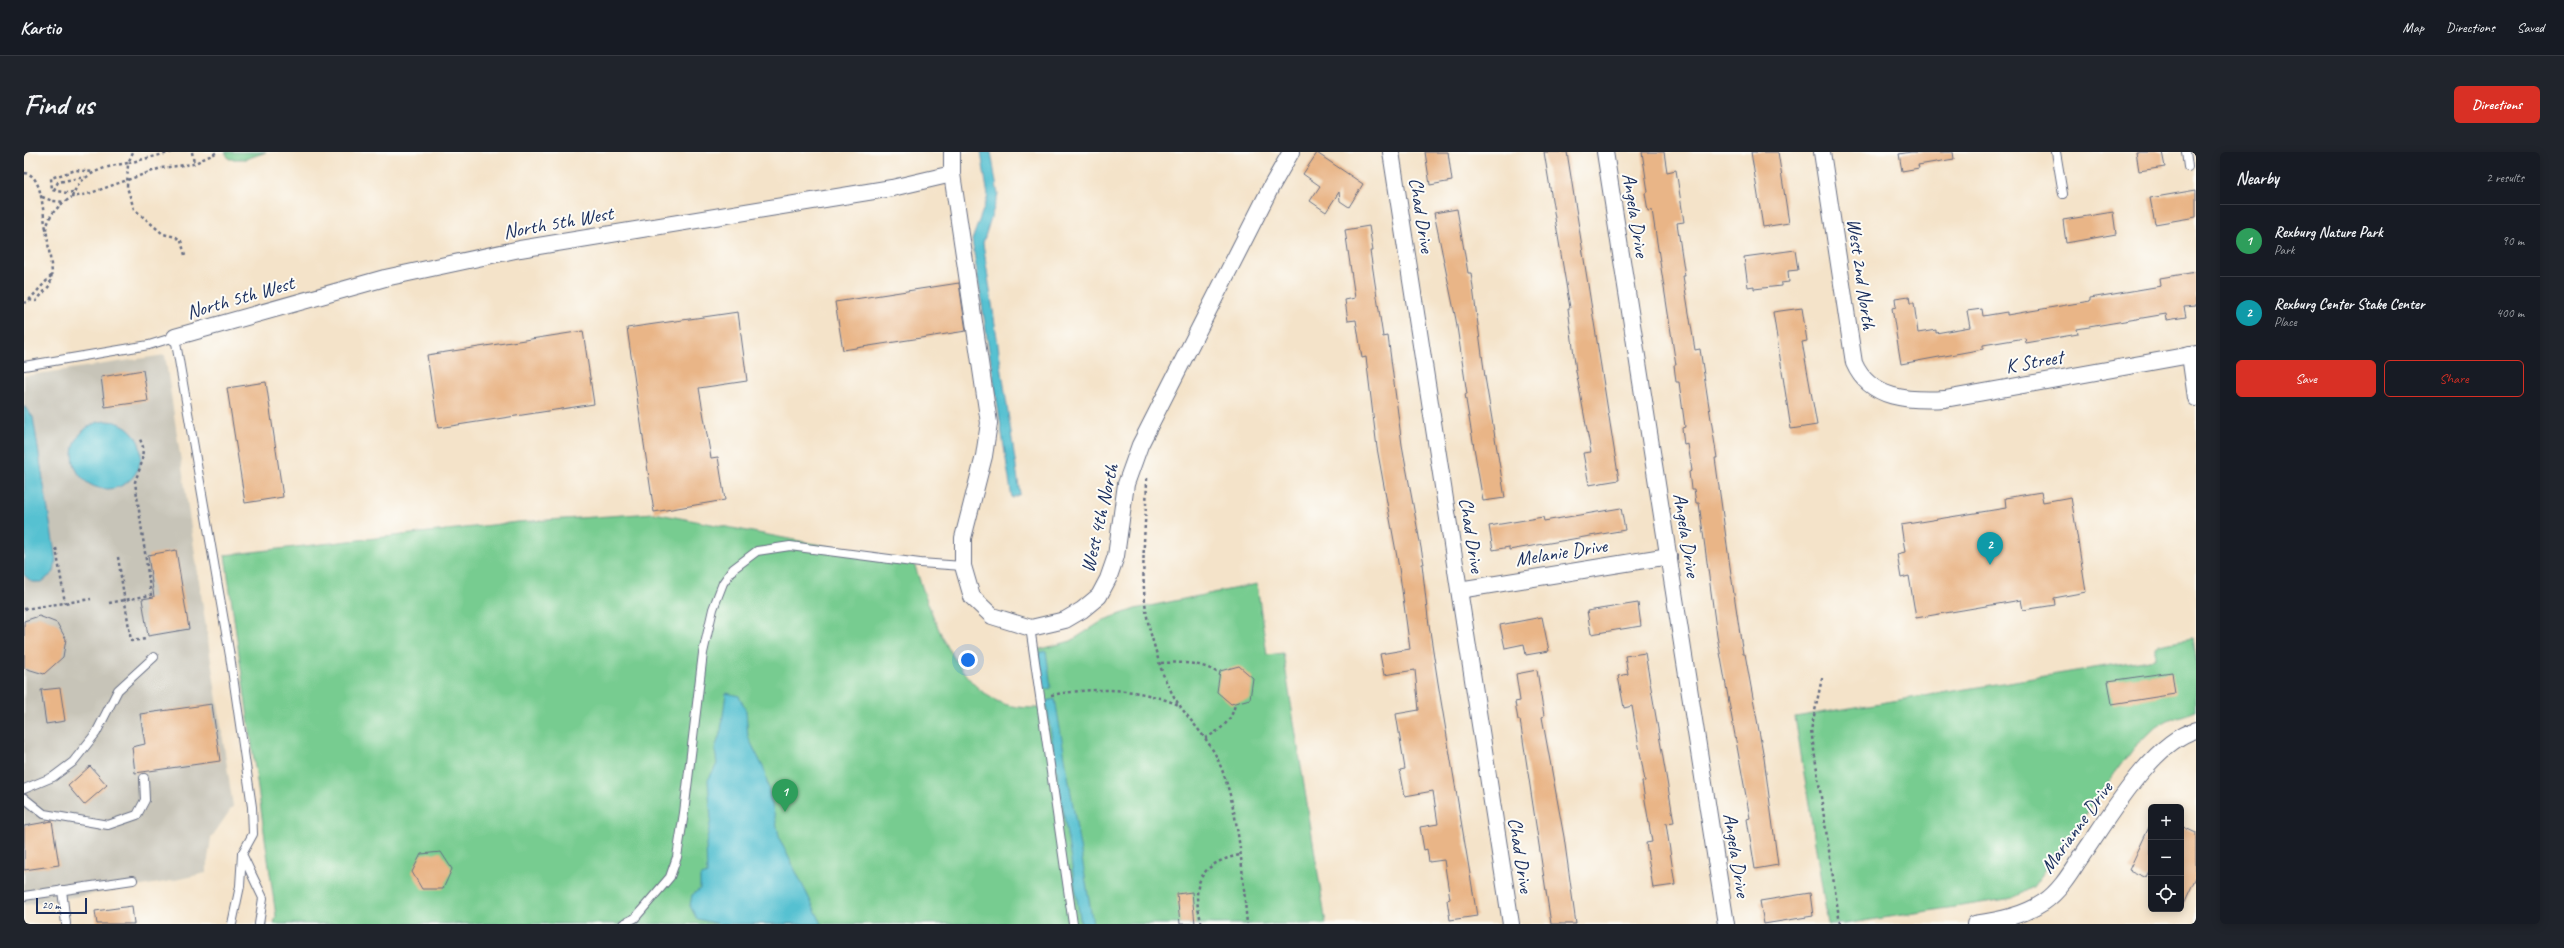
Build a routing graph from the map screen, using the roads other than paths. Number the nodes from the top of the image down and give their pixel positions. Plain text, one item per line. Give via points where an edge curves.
1 (952, 152) edge
2 (1291, 152) edge
3 (1391, 152) edge
4 (1605, 152) edge
5 (1822, 152) edge
6 (2056, 152) edge
7 (2186, 152) edge
8 (2188, 167) dead end
9 (952, 174) junction
10 (2063, 194) dead end
11 (175, 338) junction
12 (2193, 354) edge
13 (24, 366) edge
14 (1880, 391) joint
15 (2196, 398) edge
16 (1669, 556) junction
17 (963, 566) junction
18 (1459, 590) junction
19 (1030, 627) junction
20 (154, 657) dead end
21 (2196, 730) edge
22 (144, 778) dead end
23 (24, 789) edge
24 (24, 798) edge
25 (242, 854) junction
26 (134, 880) dead end
27 (62, 890) junction
28 (24, 896) edge
29 (66, 924) edge
30 (232, 924) edge
31 (259, 924) edge
32 (623, 924) edge
33 (1073, 924) edge
34 (1511, 924) edge
35 (1726, 924) edge
36 (1975, 924) edge

1 - 9 street, West 4th North
2 - 19 street, West 4th North via 1271,186 1140,444 1123,497 1116,556 1099,596 1065,620
3 - 18 street, Chad Drive
4 - 16 street, Angela Drive
5 - 14 street, West 2nd North via 1854,363 1858,374
6 - 10 lane
7 - 8 lane
9 - 11 street, North 5th West via 892,188 520,249 392,276
9 - 17 street, West 4th North via 989,423 984,456 963,538
11 - 13 lane via 134,348
11 - 25 lane via 230,656 252,807 253,834
12 - 14 street, K Street via 1945,399 1914,401
12 - 15 street
16 - 18 street, Melanie Drive
16 - 35 street, Angela Drive
17 - 19 street, West 4th North via 972,597 983,608 992,616
17 - 32 lane via 790,546 757,551 733,569 723,583 713,609 703,653 677,857 670,877 635,918
18 - 34 street, Chad Drive
19 - 33 lane
20 - 23 lane via 118,690 96,733 73,762 53,777
21 - 36 street, Marianne Drive via 2173,742 2152,759 2066,879 2046,901 2005,919
22 - 24 lane via 145,800 137,815 108,825 44,814
25 - 30 lane via 240,886
25 - 31 lane via 263,898
26 - 27 lane
27 - 28 lane
27 - 29 lane

